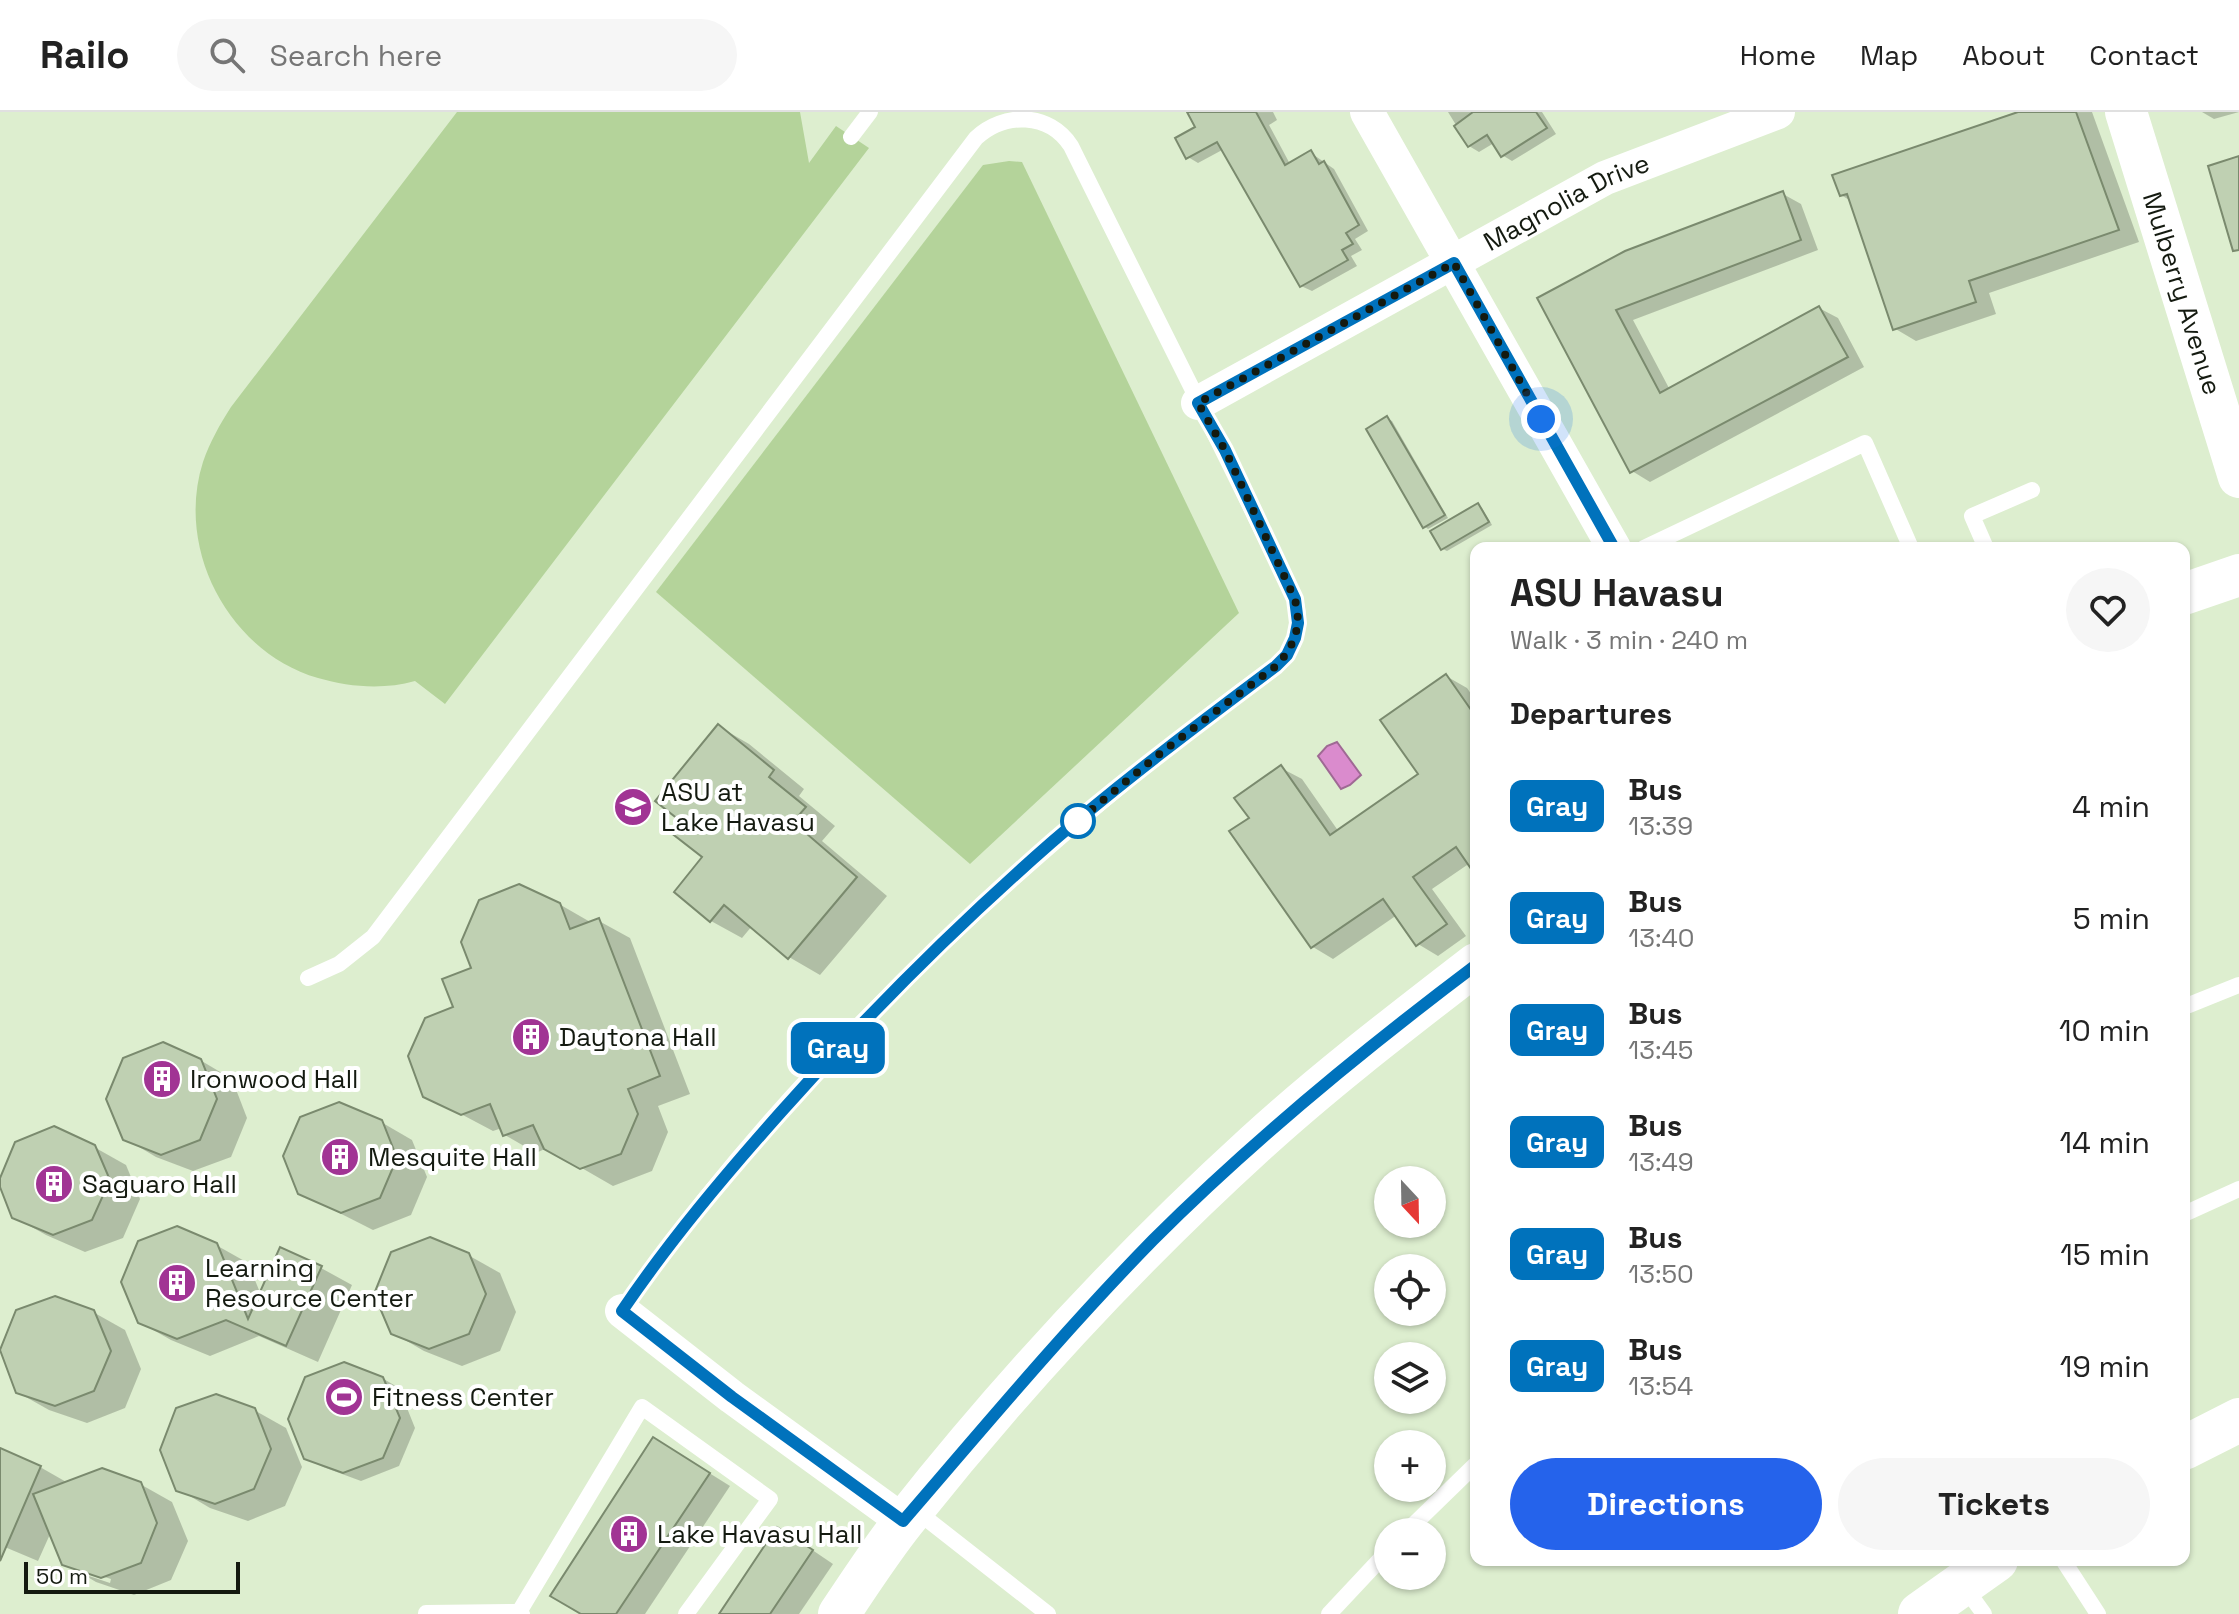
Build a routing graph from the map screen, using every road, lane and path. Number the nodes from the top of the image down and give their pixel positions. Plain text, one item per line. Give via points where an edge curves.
1 (870, 112) edge
2 (1053, 112) edge
3 (1367, 112) edge
4 (2126, 112) edge
5 (1772, 113) edge
6 (851, 137) dead end
7 (1071, 146) junction
8 (1454, 263) junction
9 (1198, 403) junction
10 (2239, 477) edge
11 (2032, 490) dead end
12 (1611, 542) edge
13 (1657, 542) edge
14 (1908, 542) edge
15 (1983, 542) edge
16 (2239, 575) edge
17 (2190, 592) edge
18 (1470, 969) edge
19 (308, 978) dead end
20 (2239, 985) edge
21 (2190, 1005) edge
22 (2239, 1189) edge
23 (2190, 1211) edge
24 (622, 1311) joint
25 (2239, 1420) edge
26 (2190, 1445) edge
27 (1470, 1470) edge
28 (909, 1515) junction
29 (1420, 1518) edge
30 (1374, 1566) edge
31 (2067, 1566) edge
32 (1981, 1586) edge
33 (426, 1613) edge
34 (521, 1613) edge
35 (686, 1614) edge
36 (839, 1614) edge
37 (1048, 1614) edge
38 (1329, 1614) edge
39 (1920, 1614) edge
40 (2098, 1614) edge

1 - 6 lane
2 - 7 lane
3 - 8 street
4 - 10 street, Mulberry Avenue
5 - 8 street, Magnolia Drive via 1605,178
7 - 9 lane
7 - 19 lane via 1050,125 1024,117 995,123 976,138 373,937 339,964
8 - 9 street, Magnolia Drive
8 - 12 street
9 - 24 lane via 1295,599 1298,629 1287,655 1064,832 947,939 750,1146
11 - 15 lane via 1972,516
13 - 14 lane via 1865,443
16 - 17 street
18 - 28 street via 1257,1142 1155,1239 1058,1341
20 - 21 lane
22 - 23 lane
24 - 28 street via 732,1397
25 - 26 main road
27 - 29 lane
28 - 36 street
28 - 37 lane
30 - 38 lane
31 - 40 lane
32 - 39 main road
33 - 34 lane
34 - 35 lane via 642,1407 770,1499

